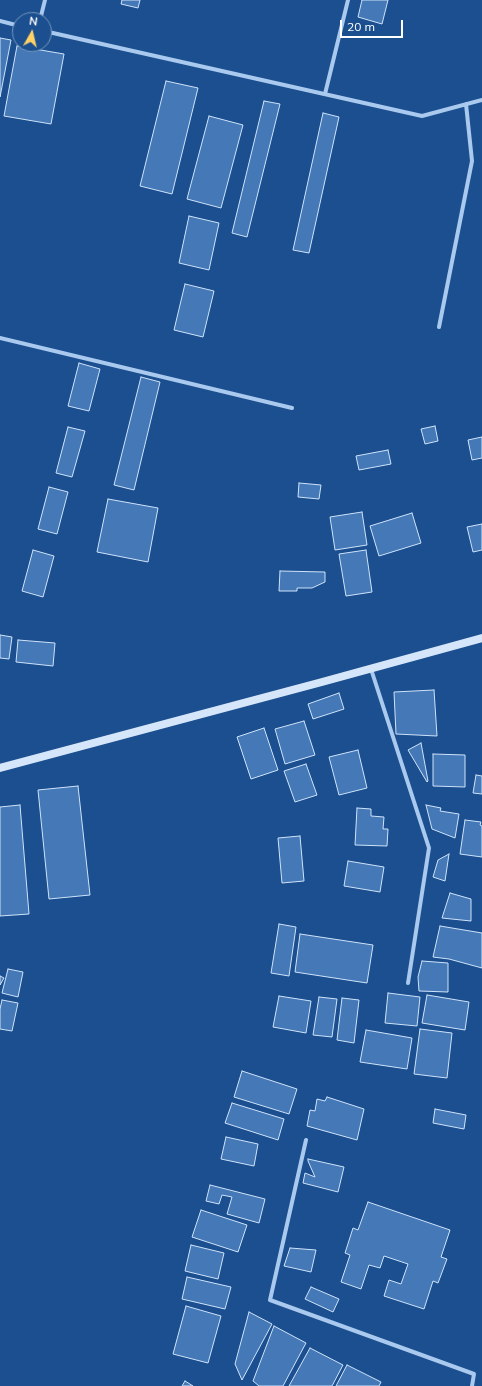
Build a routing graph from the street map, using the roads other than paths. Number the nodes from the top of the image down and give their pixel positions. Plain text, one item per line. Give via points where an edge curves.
1 (45, 0) edge
2 (348, 0) edge
3 (42, 12) edge
4 (0, 21) edge
5 (12, 24) edge
6 (52, 33) edge
7 (325, 94) junction
8 (482, 100) edge
9 (466, 104) junction
10 (439, 327) dead end
11 (0, 338) edge
12 (292, 408) dead end
13 (482, 638) edge
14 (371, 669) junction
15 (0, 768) edge
16 (408, 983) dead end
17 (306, 1140) dead end
18 (472, 1386) edge

1 - 3 street
2 - 7 street
4 - 5 street
6 - 7 street
7 - 9 street via 422,116
8 - 9 street
9 - 10 street via 472,161
11 - 12 street
13 - 14 street
14 - 15 street
14 - 16 street via 428,848
17 - 18 street via 270,1300 474,1374

